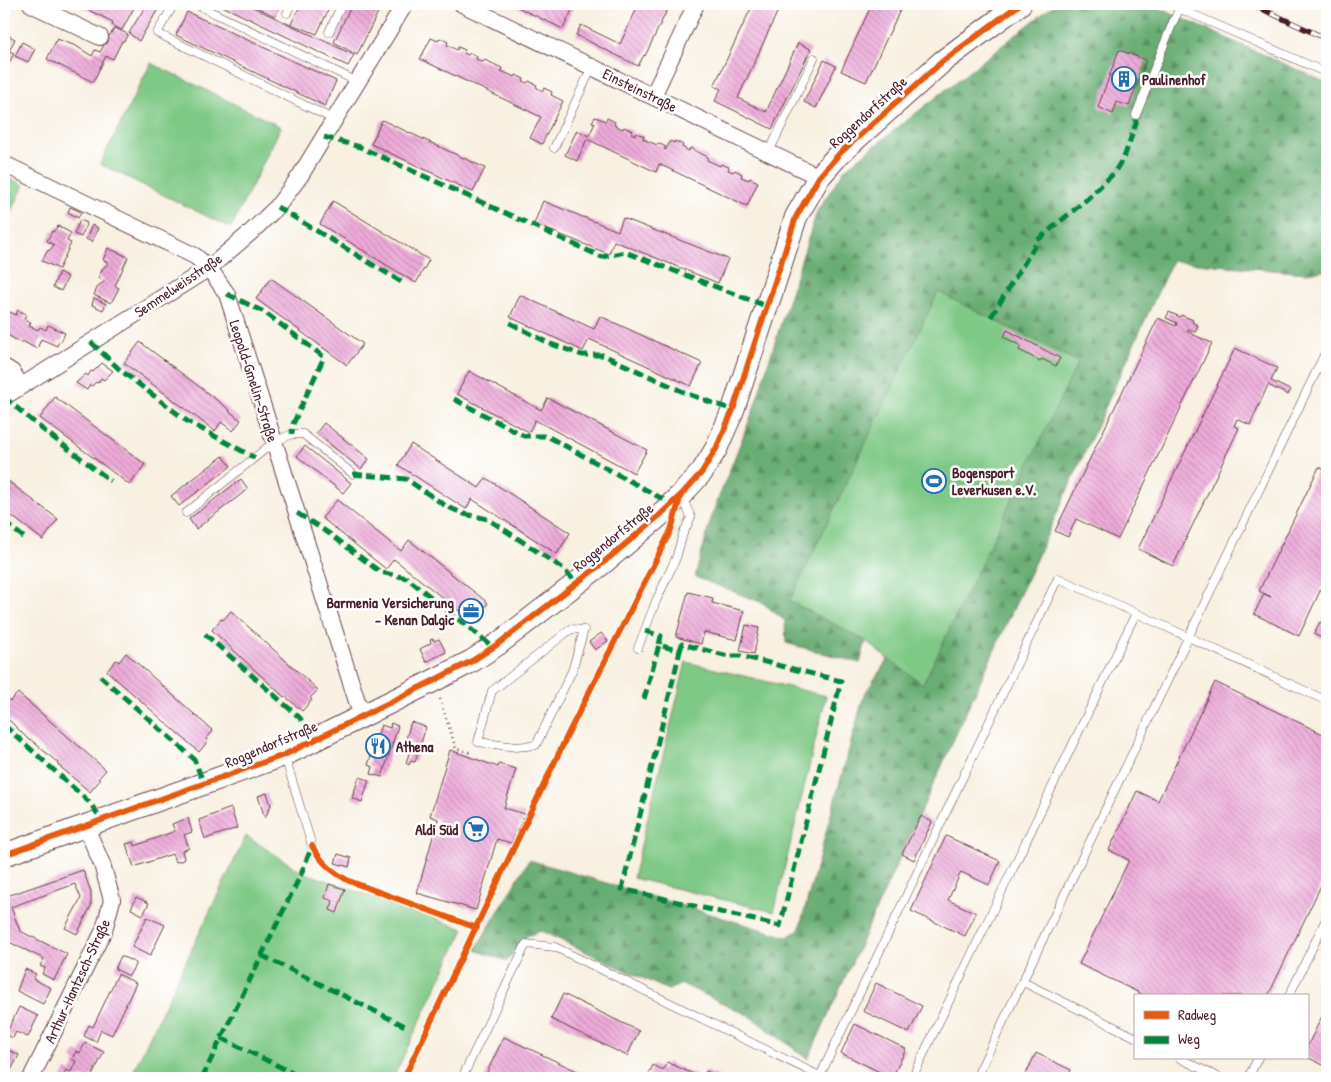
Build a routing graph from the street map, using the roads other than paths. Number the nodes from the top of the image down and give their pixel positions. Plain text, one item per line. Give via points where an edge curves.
1 (31, 4) edge
2 (174, 4) edge
3 (195, 4) edge
4 (292, 4) edge
5 (342, 4) edge
6 (405, 4) edge
7 (462, 4) edge
8 (696, 4) edge
9 (1020, 4) edge
10 (1169, 4) edge
11 (1180, 8) junction
12 (287, 13) dead end
13 (329, 32) dead end
14 (100, 38) dead end
15 (814, 58) dead end
16 (592, 67) junction
17 (1327, 73) edge
18 (358, 82) junction
19 (653, 96) junction
20 (1136, 115) dead end
21 (335, 120) junction
22 (554, 148) dead end
23 (769, 152) junction
24 (4, 164) edge
25 (819, 177) junction
26 (209, 268) junction
27 (1327, 349) edge
28 (4, 367) edge
29 (21, 386) junction
30 (4, 397) edge
31 (274, 442) junction
32 (353, 474) dead end
33 (681, 495) junction
34 (186, 513) dead end
35 (1136, 613) junction
36 (1188, 636) junction
37 (638, 648) dead end
38 (1327, 701) edge
39 (362, 717) junction
40 (478, 742) joint
41 (284, 755) junction
42 (85, 826) junction
43 (312, 846) dead end
44 (4, 855) edge
45 (1327, 917) edge
46 (1023, 982) junction
47 (1290, 994) edge
48 (1134, 1036) edge
49 (1183, 1060) edge
50 (1257, 1060) edge
51 (822, 1077) edge
52 (31, 1078) edge
53 (462, 1078) edge
54 (912, 1078) edge
55 (976, 1078) edge
56 (1220, 1078) edge
57 (1248, 1078) edge

1 - 14 street
2 - 21 lane via 157,33
3 - 18 lane
4 - 12 lane
5 - 13 lane
6 - 18 street, Semmelweisstraße
7 - 16 street, Einsteinstraße
8 - 19 street
9 - 25 street, Roggendorfstraße via 943,61 840,152
10 - 11 lane
11 - 17 lane
11 - 20 lane
15 - 23 lane
16 - 19 street, Einsteinstraße
16 - 22 lane
18 - 21 street, Semmelweisstraße
19 - 23 street, Einsteinstraße
21 - 26 street, Semmelweisstraße via 277,207
23 - 25 street, Einsteinstraße
24 - 26 street, Leopold-Gmelin-Straße via 196,256
25 - 33 street, Roggendorfstraße via 796,217 733,410 702,472
26 - 29 street, Semmelweisstraße
26 - 31 street, Leopold-Gmelin-Straße via 226,294
27 - 36 lane
28 - 29 street via 12,372
29 - 30 street, Semmelweisstraße
31 - 32 lane via 292,434 302,434
31 - 34 lane
31 - 39 street, Leopold-Gmelin-Straße
33 - 37 lane via 691,517
33 - 39 street, Roggendorfstraße via 604,562 498,644 472,661
35 - 36 lane
35 - 51 lane via 1058,578
35 - 54 lane
36 - 38 lane
36 - 46 lane
39 - 41 street, Roggendorfstraße
40 - 40 lane via 492,691 571,629 584,630 572,671 536,745 516,747
41 - 42 street, Roggendorfstraße
41 - 43 lane
42 - 44 street, Roggendorfstraße
42 - 52 street, Arthur-Hantzsch-Straße via 102,864 112,900 104,930
45 - 47 lane
46 - 48 lane
46 - 55 lane
49 - 56 lane
50 - 57 lane
51 - 53 lane via 555,947 526,944

